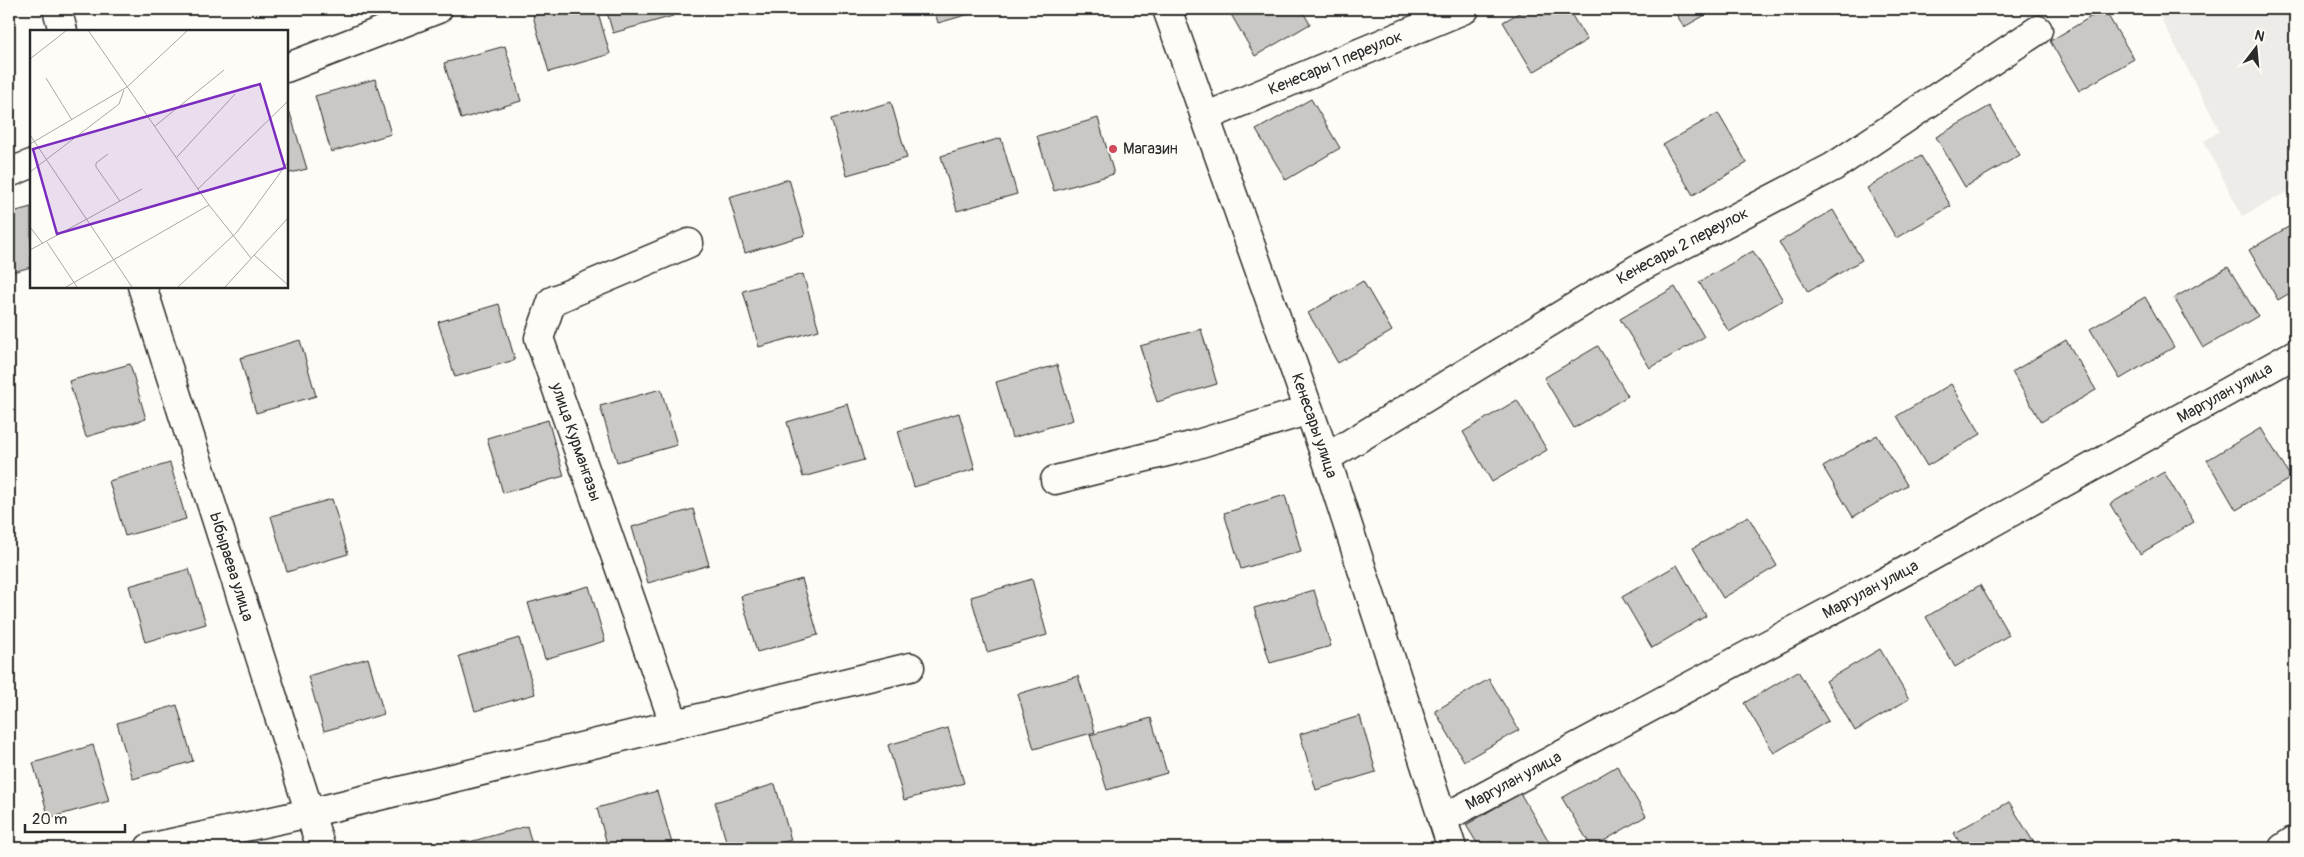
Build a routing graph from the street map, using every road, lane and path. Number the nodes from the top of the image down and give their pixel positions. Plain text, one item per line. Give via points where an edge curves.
1 (57, 9) edge
2 (438, 9) edge
3 (1167, 9) edge
4 (1465, 9) edge
5 (63, 30) edge
6 (2038, 30) dead end
7 (288, 67) edge
8 (1205, 116) junction
9 (30, 164) edge
10 (9, 173) edge
11 (689, 243) dead end
12 (143, 288) edge
13 (2295, 354) edge
14 (1308, 410) junction
15 (1326, 458) junction
16 (1054, 480) dead end
17 (910, 667) dead end
18 (674, 723) junction
19 (309, 813) junction
20 (1442, 819) junction
21 (2295, 840) edge
22 (149, 848) edge
23 (321, 848) edge
24 (1452, 848) edge
25 (2283, 848) edge

1 - 5 street
2 - 7 street
3 - 8 street, Кенесары улица
4 - 8 street, Кенесары 1 переулок
6 - 15 street, Кенесары 2 переулок via 1833,167 1637,270
8 - 14 street, Кенесары улица
9 - 10 street
11 - 18 street, улица Курмангазы via 552,302 539,338
12 - 19 street, Ыбыраева улица
13 - 20 street, Маргулан улица via 1905,570
14 - 15 street, Кенесары улица
14 - 16 street via 1192,446
15 - 20 street, Кенесары улица
17 - 18 street
18 - 19 street
19 - 22 street
19 - 23 street, Ыбыраева улица
20 - 24 street, Кенесары улица
21 - 25 street

